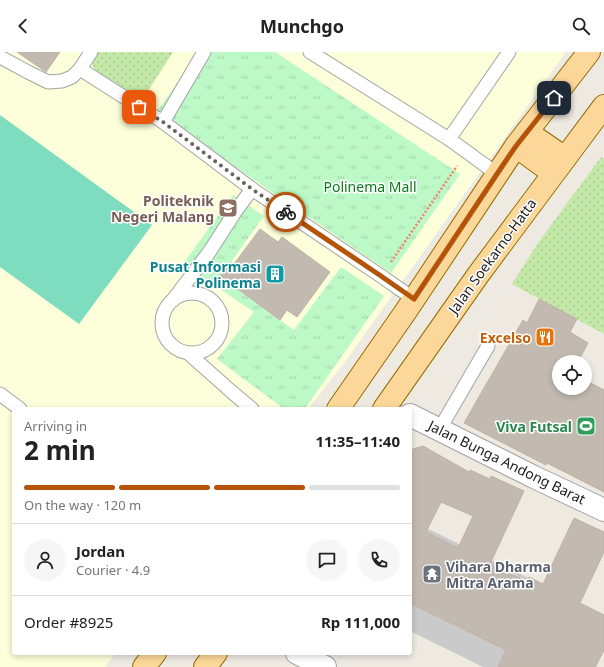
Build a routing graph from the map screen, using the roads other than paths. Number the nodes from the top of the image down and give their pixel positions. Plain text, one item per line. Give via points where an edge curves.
1 (91, 52) edge
2 (204, 52) edge
3 (310, 52) edge
4 (509, 52) edge
5 (589, 52) edge
6 (0, 57) edge
7 (80, 69) junction
8 (604, 106) edge
9 (163, 122) junction
10 (449, 139) junction
11 (522, 139) junction
12 (559, 165) junction
13 (497, 174) junction
14 (252, 189) junction
15 (414, 299) junction
16 (171, 302) junction
17 (488, 346) dead end
18 (188, 352) junction
19 (0, 394) edge
20 (17, 407) edge
21 (250, 407) edge
22 (339, 407) edge
23 (390, 407) edge
24 (412, 415) edge
25 (439, 430) junction
26 (604, 510) edge
27 (153, 655) edge
28 (215, 655) edge
29 (301, 655) edge
30 (144, 667) edge
31 (206, 667) edge
32 (325, 667) edge

1 - 7 lane
2 - 9 lane
3 - 10 lane
4 - 10 lane
5 - 11 main road
6 - 7 lane via 48,82 72,77
7 - 9 lane
8 - 12 main road, Jalan Soekarno-Hatta
9 - 14 lane
10 - 13 lane
11 - 12 main road
11 - 13 main road
12 - 23 main road, Jalan Soekarno-Hatta via 478,275
13 - 15 main road
14 - 15 lane
14 - 16 lane
15 - 22 main road
16 - 18 lane via 162,319 165,337 171,345
16 - 18 lane via 179,296 197,294 215,304 220,313 222,323 215,342 198,352
17 - 25 lane
18 - 21 lane
19 - 20 lane
24 - 25 street, Jalan Bunga Andong Barat
25 - 26 street, Jalan Bunga Andong Barat
27 - 30 main road
28 - 31 main road
29 - 32 street

